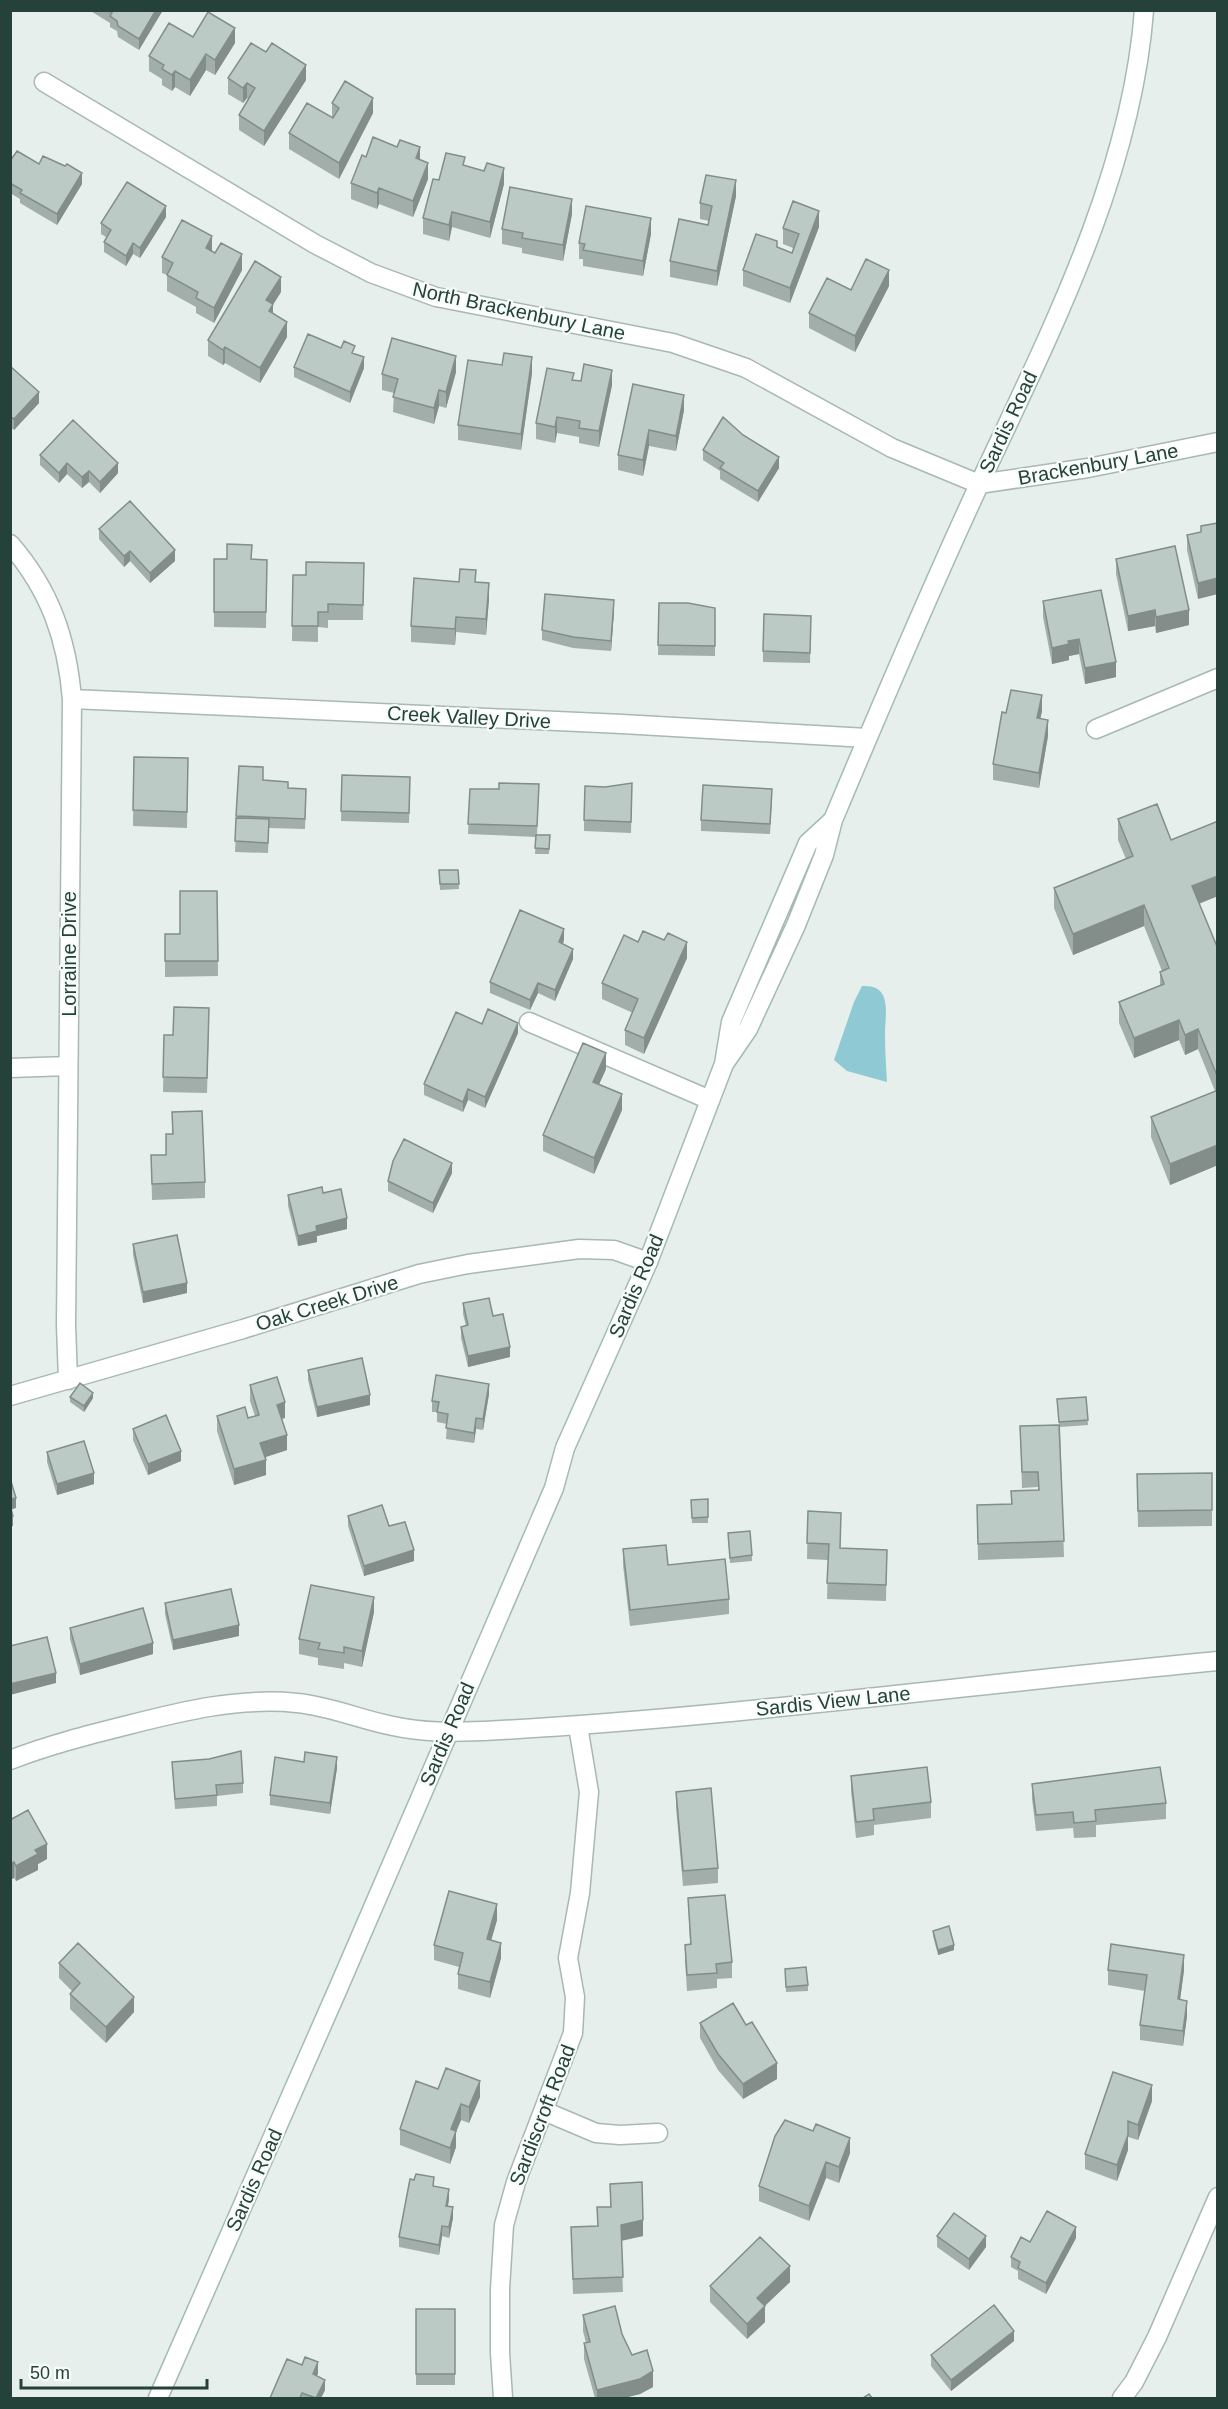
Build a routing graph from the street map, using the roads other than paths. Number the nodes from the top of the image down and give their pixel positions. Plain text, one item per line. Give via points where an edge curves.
1 (1144, 10) edge
2 (44, 82) dead end
3 (1218, 442) edge
4 (979, 484) junction
5 (10, 544) edge
6 (1218, 678) edge
7 (72, 699) junction
8 (1096, 729) dead end
9 (867, 738) junction
10 (529, 1022) dead end
11 (68, 1066) junction
12 (10, 1068) edge
13 (710, 1100) junction
14 (648, 1262) junction
15 (68, 1380) junction
16 (10, 1396) edge
17 (1218, 1661) edge
18 (578, 1726) junction
19 (448, 1733) junction
20 (10, 1760) edge
21 (544, 2111) junction
22 (658, 2133) dead end
23 (1218, 2197) edge
24 (158, 2398) edge
25 (503, 2398) edge
26 (1122, 2398) edge

1 - 4 street, Sardis Road via 1133,99 1110,179 1037,360
2 - 4 street, North Brackenbury Lane via 315,244 371,273 436,297 673,342 706,352 746,368 892,448
3 - 4 street, Brackenbury Lane via 1088,468
4 - 9 street, Sardis Road
5 - 7 street, Lorraine Drive via 30,566 57,622
6 - 8 street
7 - 9 street, Creek Valley Drive
7 - 11 street, Lorraine Drive
9 - 13 street, Sardis Road via 796,925 748,1029 724,1064
10 - 13 street
11 - 12 street
11 - 15 street, Lorraine Drive
13 - 14 street, Sardis Road
14 - 15 street, Oak Creek Drive via 614,1250 579,1249 468,1264 419,1274
14 - 19 street, Sardis Road via 565,1448 554,1488
15 - 16 street, Oak Creek Drive
17 - 18 street, Sardis View Lane
18 - 19 street, Sardis View Lane
18 - 21 street, Sardiscroft Road via 589,1792 568,1958 575,1997 573,2034
19 - 20 street, Sardis View Lane via 390,1726 302,1703 273,1701 195,1708 47,1745
19 - 24 street, Sardis Road
21 - 22 street via 596,2133
21 - 25 street, Sardiscroft Road via 504,2225 500,2289
23 - 26 street via 1157,2337

